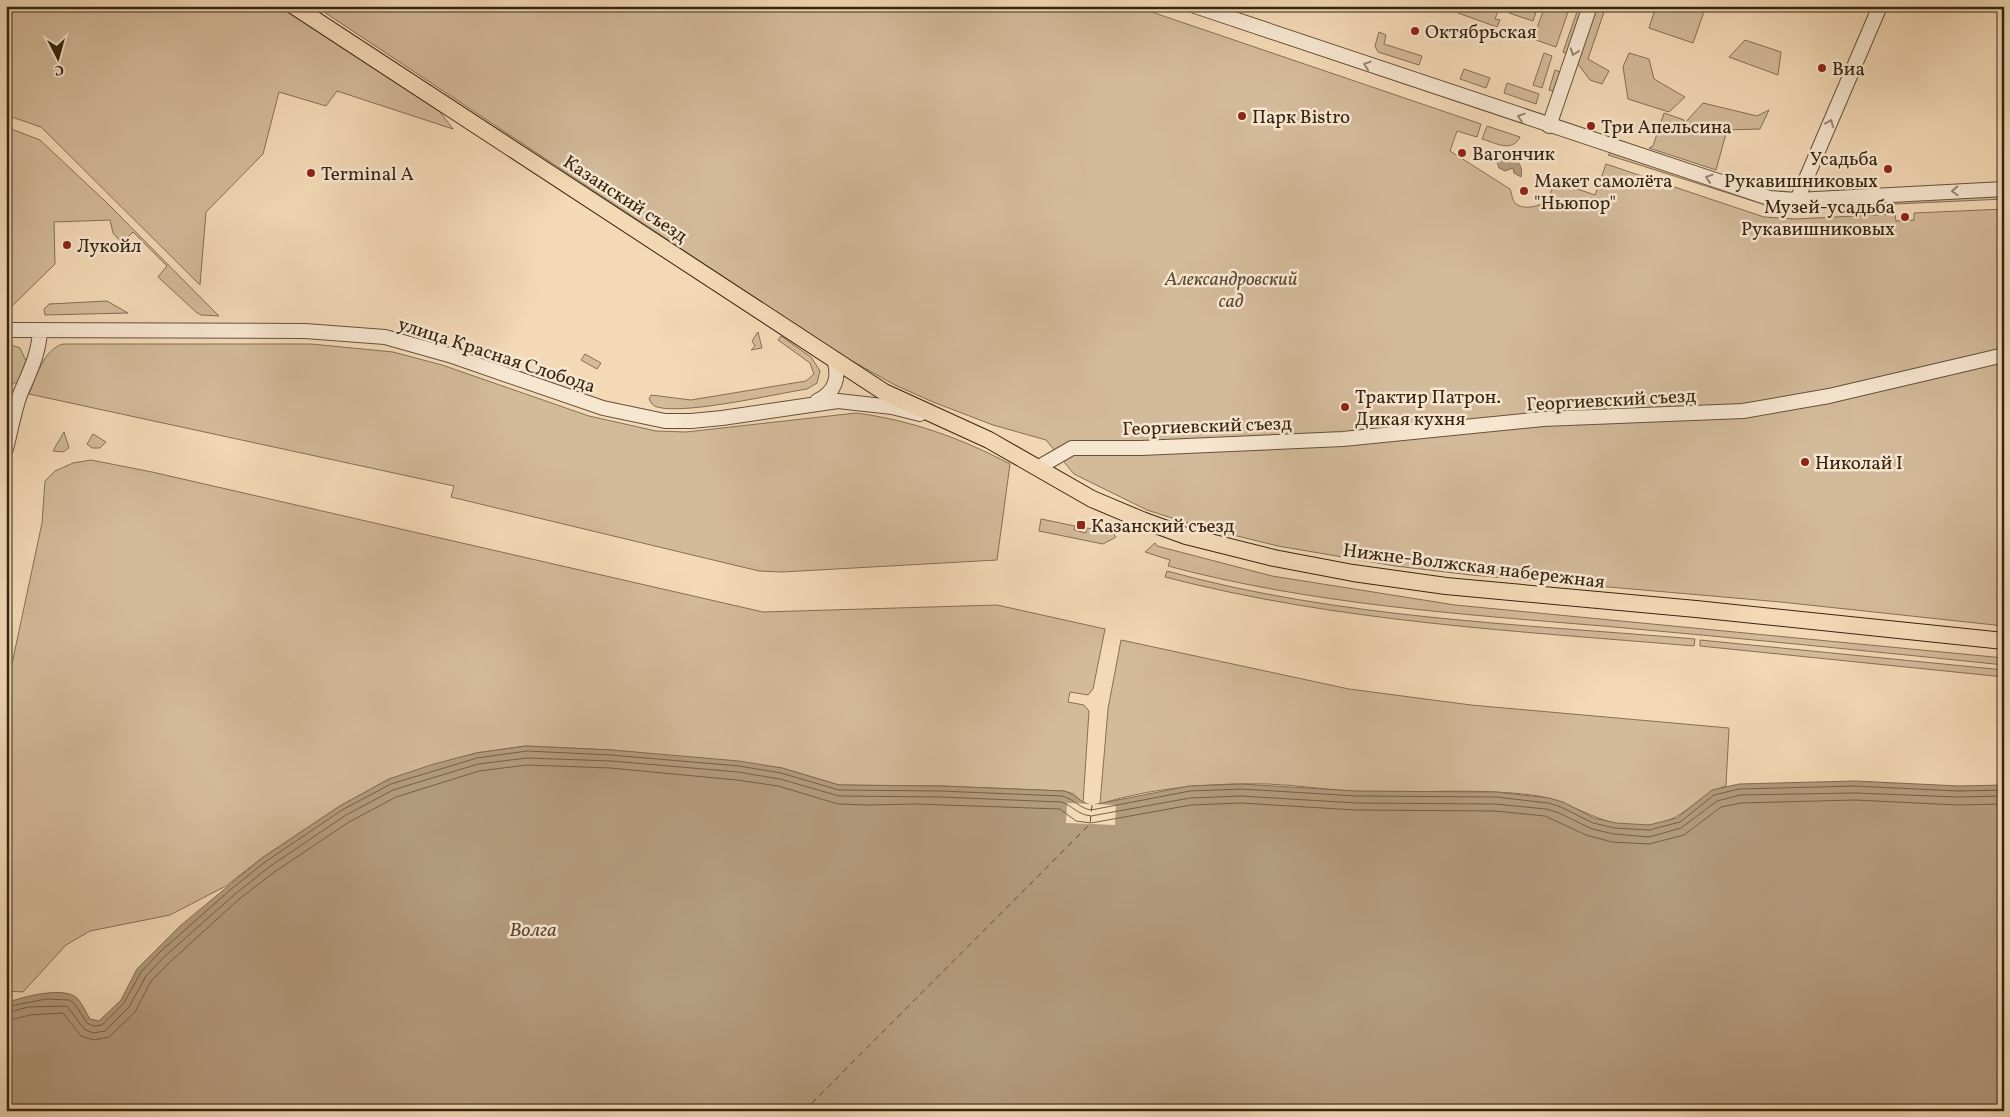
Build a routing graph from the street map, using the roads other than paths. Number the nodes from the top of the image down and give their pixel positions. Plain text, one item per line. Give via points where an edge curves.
1 (294, 6) edge
2 (1195, 6) edge
3 (1590, 6) edge
4 (1880, 6) edge
5 (1548, 126) junction
6 (2004, 189) edge
7 (1798, 200) junction
8 (6, 330) edge
9 (40, 330) junction
10 (2004, 355) edge
11 (834, 360) junction
12 (812, 404) junction
13 (938, 419) junction
14 (6, 449) edge
15 (1039, 467) junction
16 (2004, 641) edge

1 - 11 main road, Казанский съезд
5 -> 2 street
3 -> 5 street
7 -> 4 street
7 -> 5 street via 1769,198
6 -> 7 street
8 - 9 street, улица Красная Слобода
9 - 12 street, улица Красная Слобода via 305,331 385,337 449,355 603,408 664,421 690,422
9 - 14 street via 37,354 21,394
10 - 15 street, Георгиевский съезд via 1829,396 1743,411 1543,420 1343,438 1141,448 1072,448
11 - 12 street via 837,370 833,389
11 - 13 main road, Казанский съезд via 884,392
12 - 13 street, улица Красная Слобода via 838,400 892,407
13 - 15 main road, Нижне-Волжская набережная via 989,440
15 - 16 main road, Нижне-Волжская набережная via 1092,498 1186,536 1352,573 1446,586

